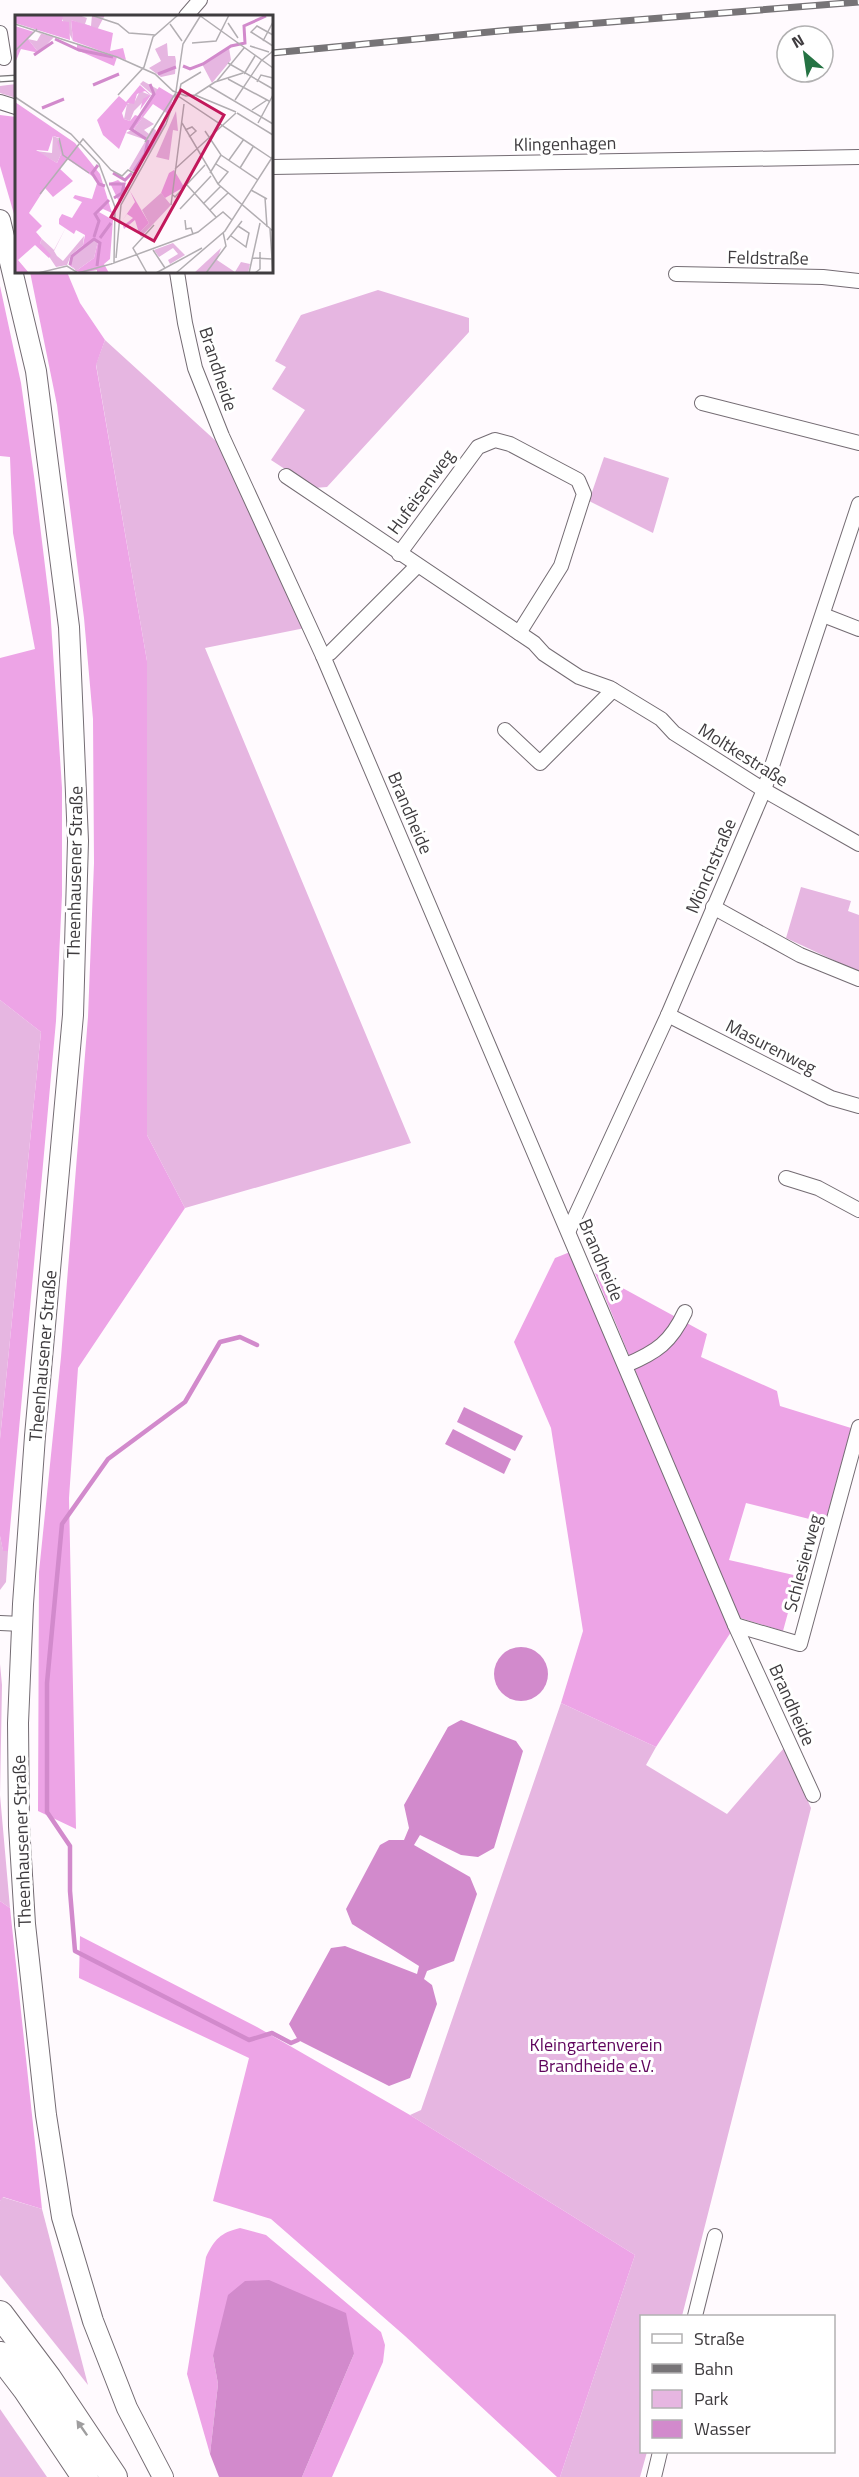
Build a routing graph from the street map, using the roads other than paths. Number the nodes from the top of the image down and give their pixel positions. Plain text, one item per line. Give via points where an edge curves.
1 (200, 0) edge
2 (187, 15) edge
3 (0, 33) edge
4 (7, 58) edge
5 (0, 102) edge
6 (15, 106) edge
7 (859, 157) edge
8 (273, 167) edge
9 (0, 220) edge
10 (177, 273) edge
11 (676, 274) dead end
12 (859, 281) edge
13 (702, 403) dead end
14 (859, 443) edge
15 (286, 476) dead end
16 (859, 504) edge
17 (399, 554) junction
18 (417, 566) junction
19 (823, 615) junction
20 (859, 628) edge
21 (519, 633) junction
22 (323, 656) junction
23 (613, 690) junction
24 (505, 730) dead end
25 (764, 790) junction
26 (859, 844) edge
27 (713, 907) junction
28 (859, 979) edge
29 (668, 1015) junction
30 (859, 1106) edge
31 (786, 1178) dead end
32 (859, 1210) edge
33 (569, 1230) junction
34 (685, 1311) dead end
35 (626, 1365) junction
36 (859, 1427) edge
37 (0, 1623) edge
38 (22, 1624) junction
39 (735, 1625) junction
40 (813, 1795) dead end
41 (715, 2236) dead end
42 (0, 2314) edge
43 (695, 2315) edge
44 (0, 2355) edge
45 (660, 2453) edge
46 (85, 2477) edge
47 (114, 2477) edge
48 (163, 2477) edge
49 (654, 2477) edge

1 - 2 street
3 - 4 street
5 - 6 street
7 - 8 street, Klingenhagen
9 - 38 main road, Theenhausener Straße via 36,370 69,627 78,841 73,1015
10 - 22 street, Brandheide via 195,368
11 - 12 street, Feldstraße
13 - 14 street
15 - 17 street, Moltkestraße
16 - 19 street, Mönchstraße
17 - 18 street, Moltkestraße
17 - 21 street, Hufeisenweg via 478,447 495,440 510,444 578,480 584,494 561,566
18 - 21 street, Moltkestraße
18 - 22 street
19 - 20 street
19 - 25 street, Mönchstraße
21 - 23 street, Moltkestraße via 579,677
22 - 33 street, Brandheide
23 - 24 street via 540,763
23 - 25 street, Moltkestraße
25 - 26 street, Moltkestraße
25 - 27 street, Mönchstraße
27 - 28 street via 800,955
27 - 29 street, Mönchstraße
29 - 30 street, Masurenweg via 831,1098
29 - 33 street, Mönchstraße
31 - 32 street via 818,1188
33 - 35 street, Brandheide
34 - 35 street via 666,1342
35 - 39 street, Brandheide
36 - 39 street, Schlesierweg via 800,1644
37 - 38 street
38 - 48 main road, Theenhausener Straße via 18,1746 25,1924 46,2115 62,2217 97,2332 127,2408
39 - 40 street, Brandheide
41 - 43 street
47 -> 42 highway
44 - 46 highway
45 - 49 street

